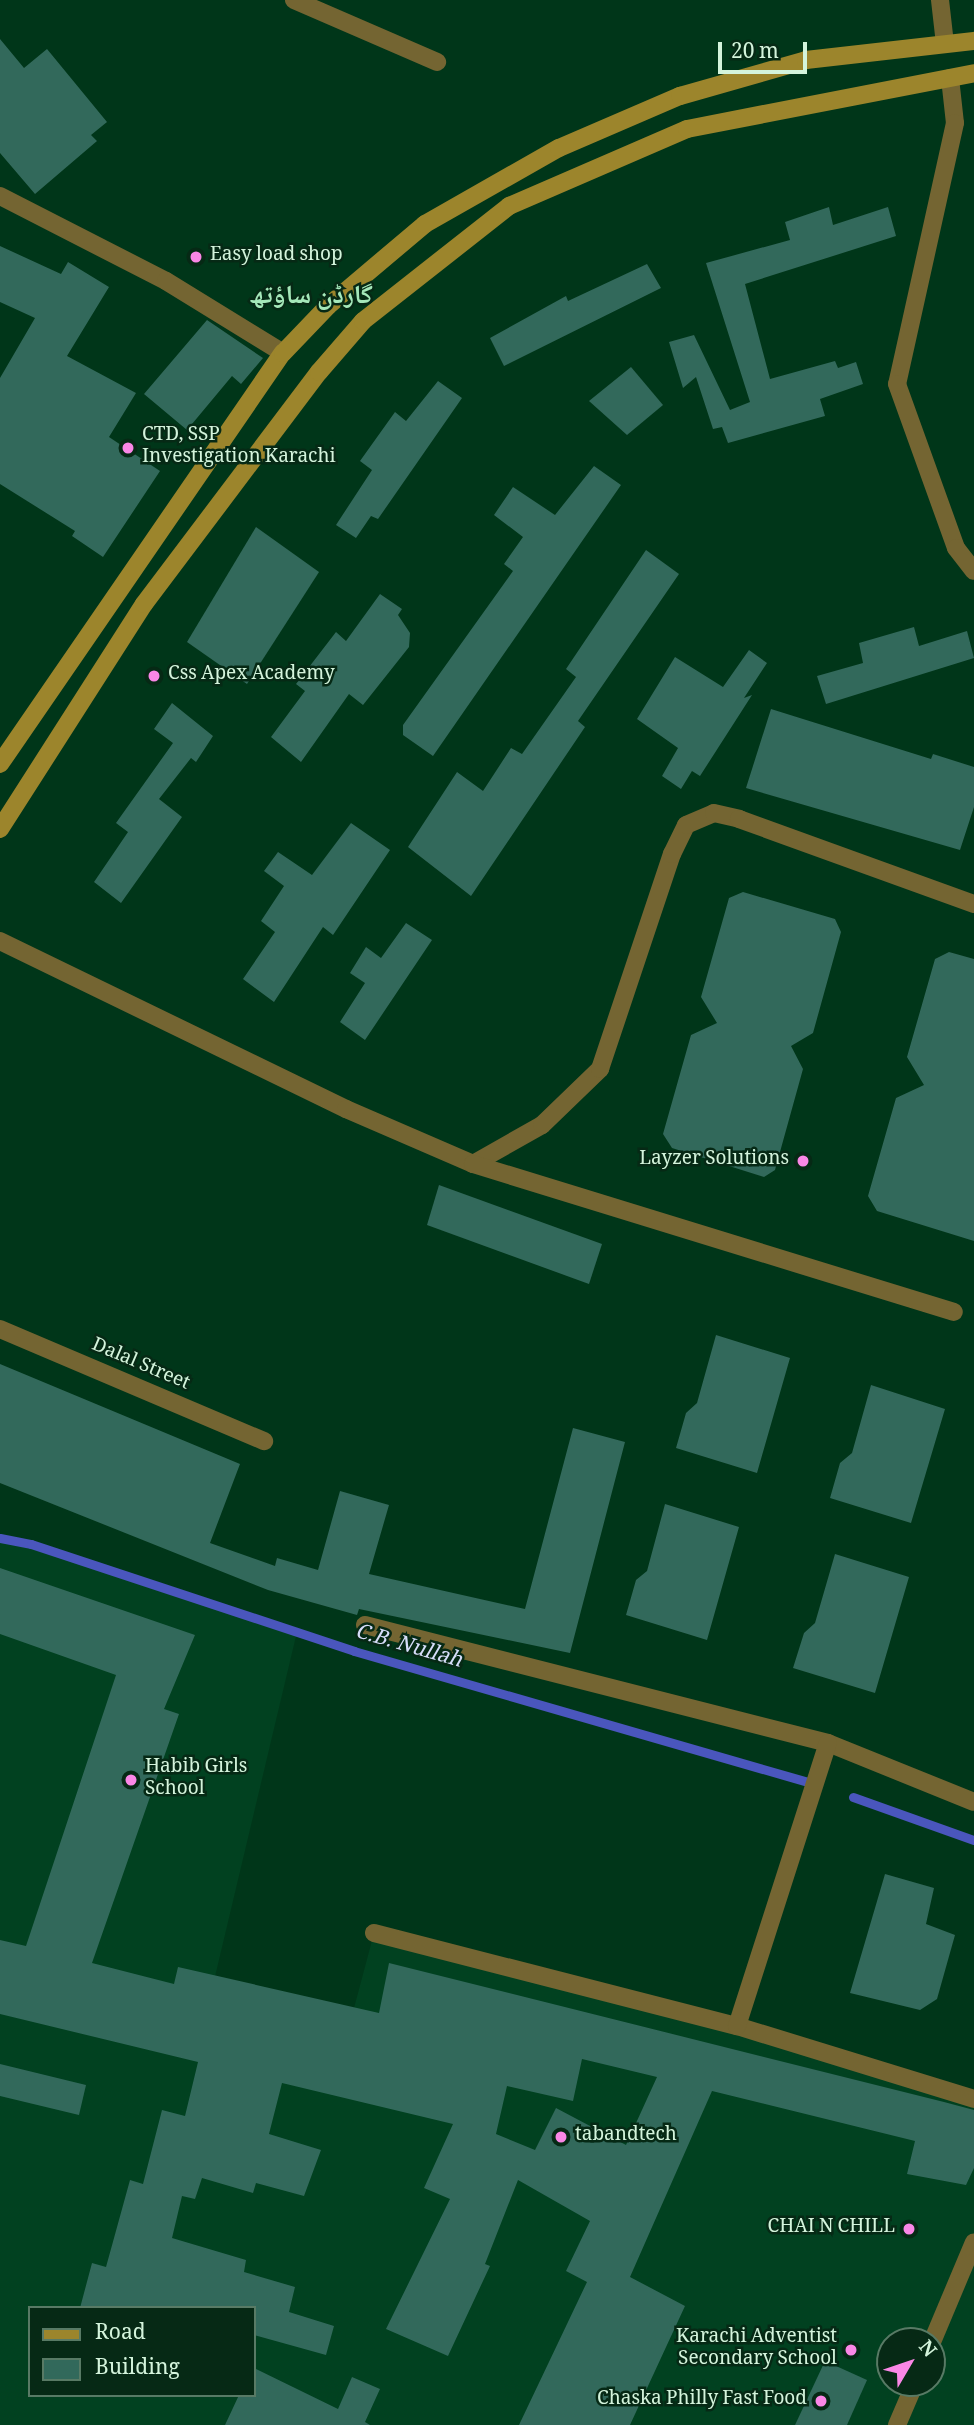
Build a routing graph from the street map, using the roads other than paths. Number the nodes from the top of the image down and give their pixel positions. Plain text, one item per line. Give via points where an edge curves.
1 (294, 0) edge
2 (940, 0) edge
3 (974, 41) edge
4 (945, 44) junction
5 (438, 62) dead end
6 (974, 74) edge
7 (950, 78) junction
8 (0, 196) edge
9 (284, 353) junction
10 (974, 571) edge
11 (0, 764) edge
12 (0, 828) edge
13 (974, 904) edge
14 (0, 942) edge
15 (472, 1164) junction
16 (954, 1312) dead end
17 (0, 1329) edge
18 (264, 1441) dead end
19 (365, 1625) dead end
20 (828, 1743) junction
21 (974, 1802) edge
22 (374, 1933) dead end
23 (737, 2026) junction
24 (974, 2099) edge
25 (974, 2242) edge
26 (938, 2327) edge
27 (909, 2397) edge
28 (897, 2425) edge

1 - 5 street
2 - 4 street
3 - 4 main road
4 - 9 main road via 806,60 680,96 617,121 490,184 425,224 328,306
6 - 7 main road
7 - 10 street via 955,123 897,384 956,548
7 - 12 main road via 687,129 509,206 373,313 319,372 144,604
8 - 9 street via 166,281
9 - 11 main road
13 - 15 street via 739,819 714,813 686,825 672,854 600,1069 542,1125
14 - 15 street via 346,1109
15 - 16 street
17 - 18 street, Dalal Street
19 - 20 street
20 - 21 street
20 - 23 street
22 - 23 street
23 - 24 street
25 - 26 street
27 - 28 street

